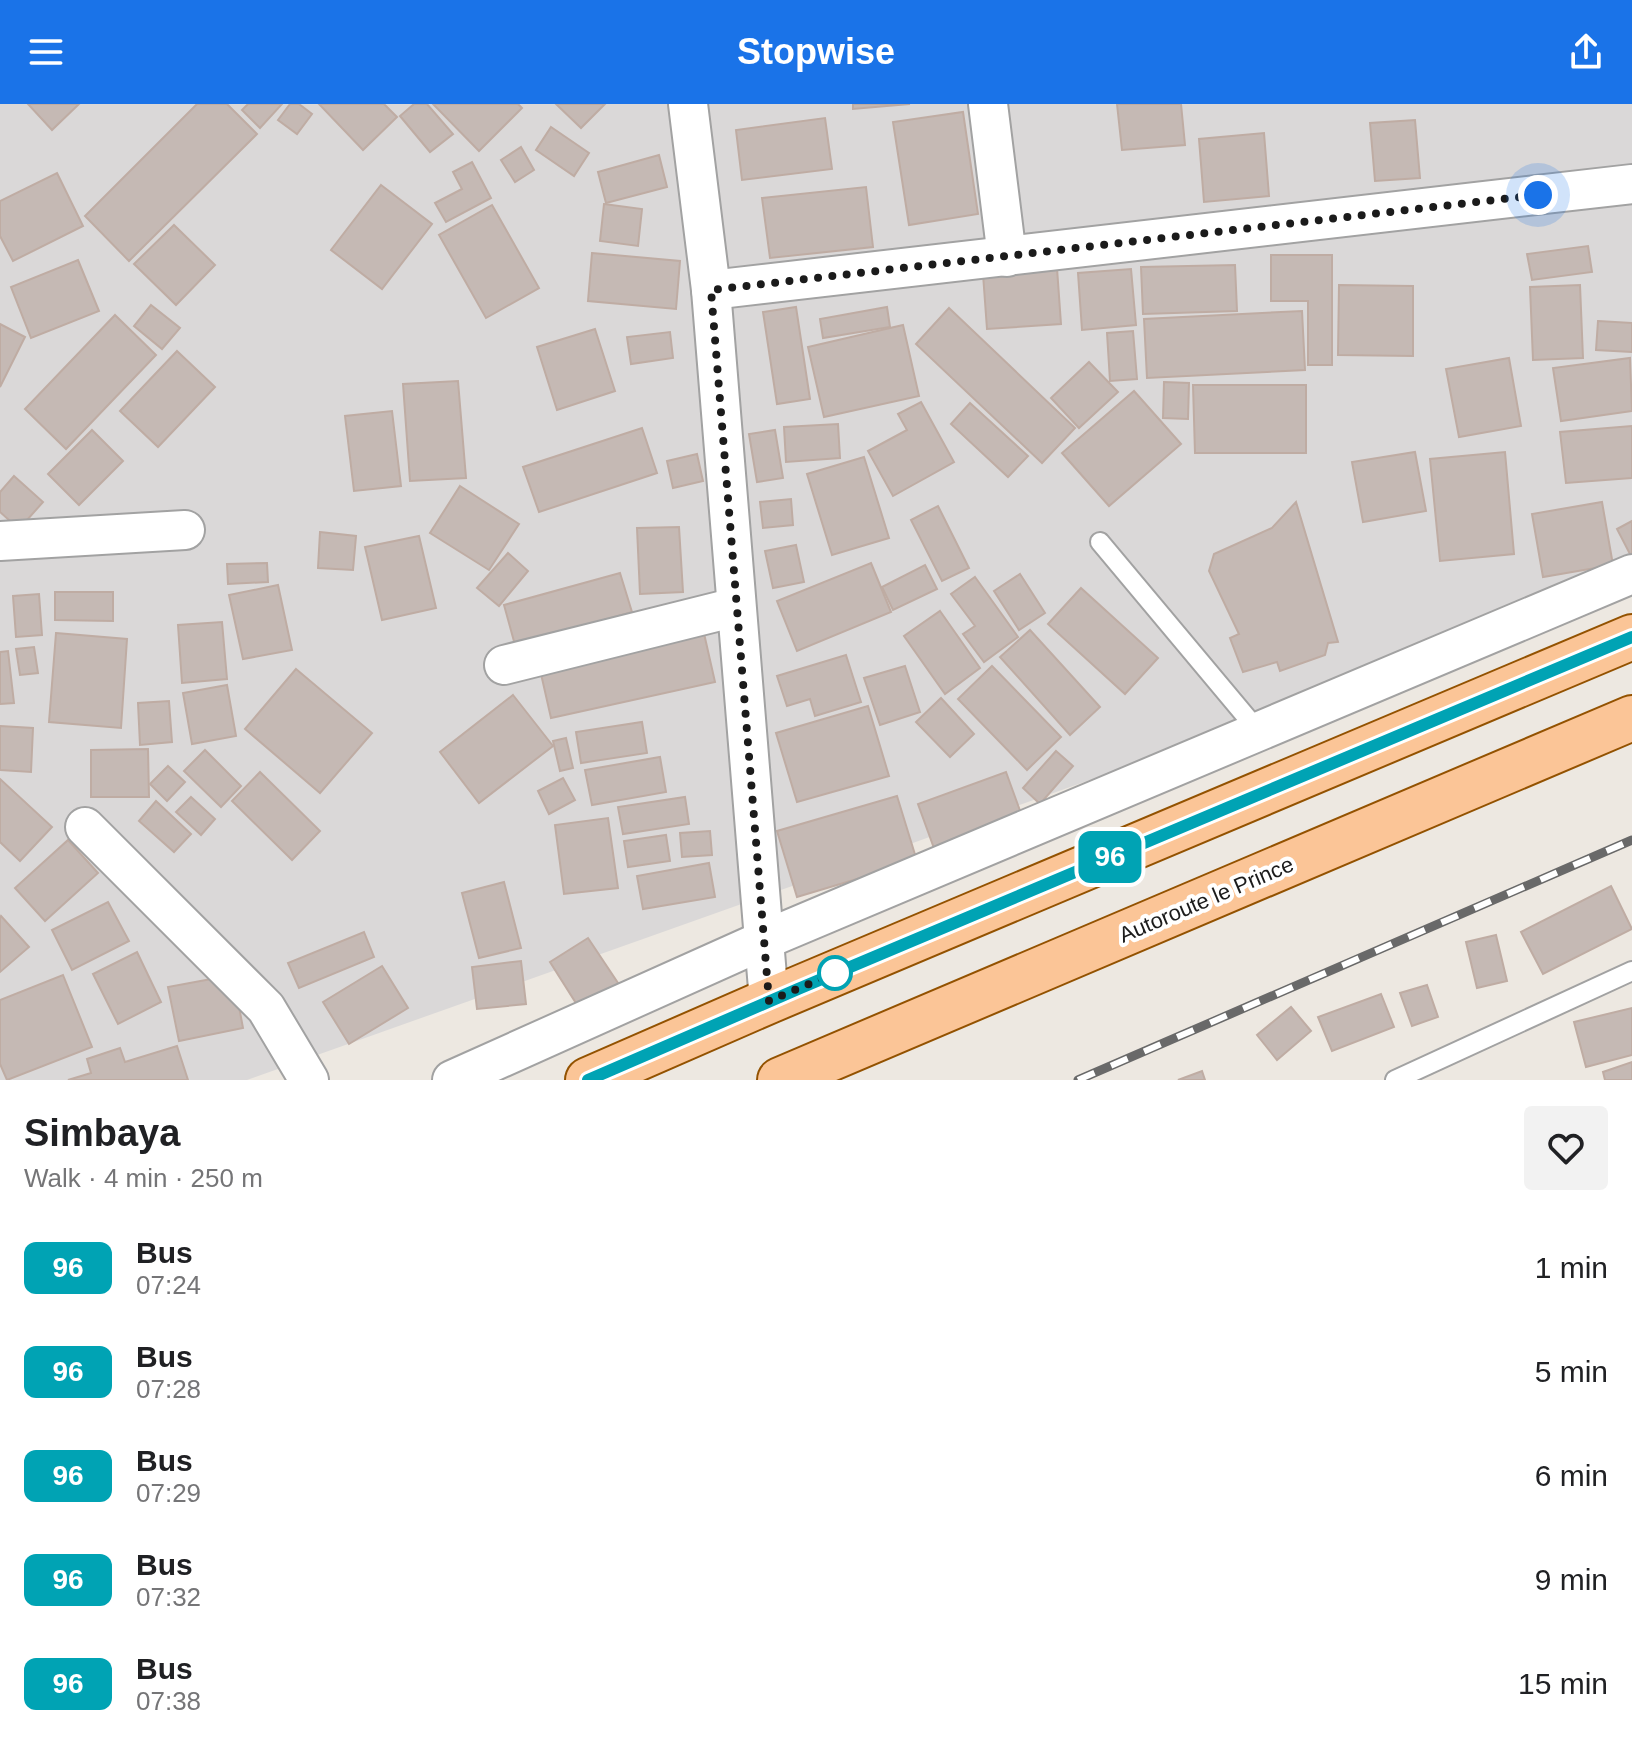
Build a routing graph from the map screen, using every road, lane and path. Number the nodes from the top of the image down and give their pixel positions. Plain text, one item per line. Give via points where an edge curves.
1 (688, 104) edge
2 (988, 104) edge
3 (1632, 184) edge
4 (1007, 257) junction
5 (711, 290) junction
6 (185, 530) dead end
7 (0, 541) edge
8 (1100, 542) dead end
9 (1632, 574) edge
10 (736, 607) junction
11 (1632, 637) edge
12 (504, 665) dead end
13 (1632, 718) edge
14 (1259, 732) junction
15 (85, 827) dead end
16 (764, 940) junction
17 (1632, 971) edge
18 (769, 1001) junction
19 (309, 1080) edge
20 (452, 1080) edge
21 (588, 1080) edge
22 (780, 1080) edge
23 (1395, 1080) edge

1 - 5 street
2 - 4 street
3 - 4 street
4 - 5 street
5 - 10 street
6 - 7 street
8 - 14 lane
9 - 14 street
10 - 12 street
10 - 16 street
11 - 18 main road
13 - 22 main road, Autoroute le Prince
14 - 16 street
15 - 19 street via 266,1008
16 - 18 street
16 - 20 street
17 - 23 lane
18 - 21 main road

